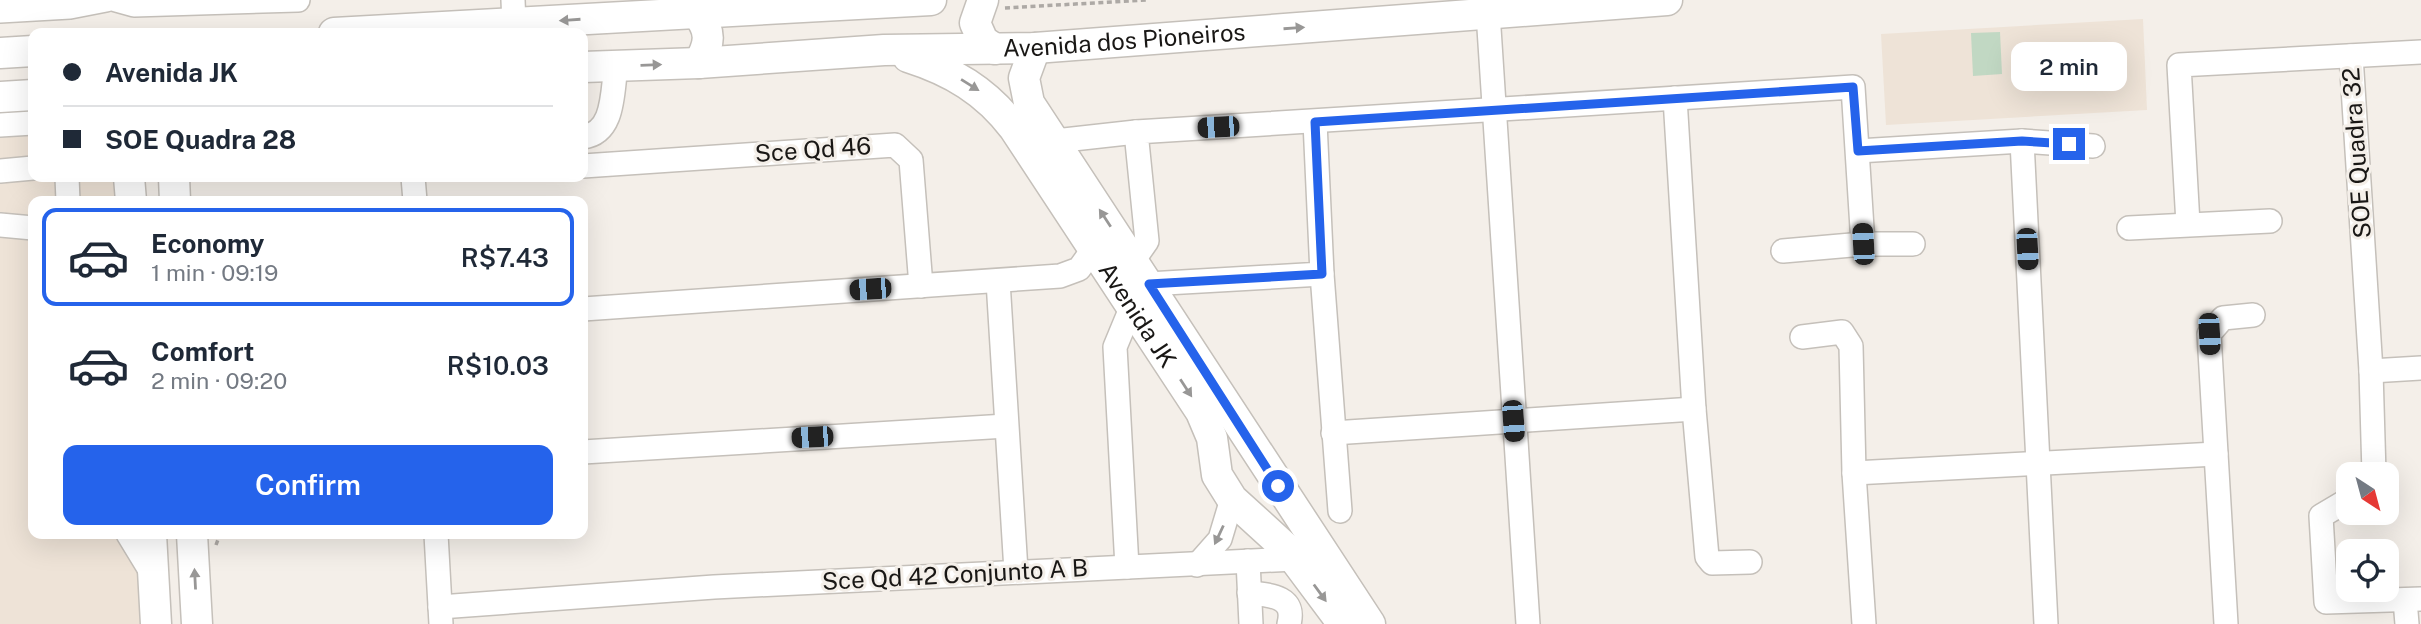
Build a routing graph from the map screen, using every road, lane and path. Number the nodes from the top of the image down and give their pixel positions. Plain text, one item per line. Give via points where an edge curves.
1 (106, 0) edge
2 (116, 0) edge
3 (298, 0) edge
4 (931, 0) edge
5 (1146, 0) edge
6 (1667, 0) edge
7 (1624, 1) edge
8 (1591, 2) edge
9 (782, 4) edge
10 (981, 5) edge
11 (644, 7) edge
12 (0, 11) edge
13 (514, 12) edge
14 (697, 13) junction
15 (1488, 13) junction
16 (377, 28) edge
17 (1035, 48) junction
18 (995, 49) junction
19 (884, 50) junction
20 (28, 51) edge
21 (2421, 52) edge
22 (0, 53) edge
23 (2351, 56) junction
24 (699, 63) junction
25 (616, 66) junction
26 (588, 67) edge
27 (28, 95) edge
28 (0, 97) edge
29 (1675, 98) junction
30 (1495, 109) junction
31 (1315, 122) junction
32 (28, 123) edge
33 (0, 125) edge
34 (1136, 132) junction
35 (588, 135) edge
36 (1055, 141) junction
37 (2022, 141) junction
38 (2092, 146) dead end
39 (1858, 151) junction
40 (588, 166) edge
41 (28, 168) edge
42 (0, 171) edge
43 (2270, 221) dead end
44 (2188, 224) junction
45 (0, 225) edge
46 (28, 228) edge
47 (2129, 228) dead end
48 (1863, 244) junction
49 (1913, 244) dead end
50 (1094, 248) junction
51 (1783, 251) dead end
52 (1322, 274) junction
53 (1038, 278) junction
54 (998, 281) junction
55 (1133, 284) junction
56 (921, 286) junction
57 (588, 309) edge
58 (2253, 315) dead end
59 (1801, 337) dead end
60 (2421, 369) edge
61 (2371, 371) junction
62 (1694, 409) junction
63 (1513, 421) junction
64 (1006, 426) junction
65 (1333, 433) junction
66 (1247, 440) junction
67 (588, 452) edge
68 (1214, 454) junction
69 (2216, 454) junction
70 (2374, 462) edge
71 (2038, 465) junction
72 (1854, 473) junction
73 (1232, 499) junction
74 (2336, 507) edge
75 (1340, 511) dead end
76 (131, 539) edge
77 (151, 539) edge
78 (192, 539) edge
79 (436, 539) edge
80 (1295, 559) junction
81 (1248, 561) junction
82 (1750, 562) dead end
83 (1197, 565) junction
84 (1127, 567) junction
85 (1016, 571) junction
86 (153, 575) junction
87 (1249, 593) junction
88 (2413, 599) edge
89 (440, 615) edge
90 (156, 624) edge
91 (197, 624) edge
92 (1251, 624) edge
93 (1289, 624) edge
94 (1343, 624) edge
95 (1370, 624) edge
96 (1528, 624) edge
97 (1864, 624) edge
98 (2046, 624) edge
99 (2226, 624) edge
100 (2407, 624) edge

1 - 12 street
2 - 3 street via 134,5
4 - 9 main road
5 - 10 path
6 - 7 main road, Avenida dos Pioneiros
7 - 8 main road, Avenida dos Pioneiros
8 - 15 main road, Avenida dos Pioneiros
9 - 14 main road
10 - 18 main road via 975,23 979,35
11 -> 13 main road
11 - 14 main road
13 - 16 main road
14 - 24 main road via 707,25 710,43
17 -> 15 main road, Avenida dos Pioneiros
15 - 30 street
17 - 18 main road, Avenida dos Pioneiros
17 - 36 main road, Avenida JK via 1026,67 1025,90
18 - 19 main road, Avenida dos Pioneiros
19 - 24 main road, Avenida dos Pioneiros
19 -> 50 main road, Avenida JK via 955,76 983,93 1014,128
20 - 22 main road
21 - 23 street
23 - 44 street, SOE Quadra 32 via 2179,65
23 - 61 street, SOE Quadra 32
25 -> 24 main road, Avenida dos Pioneiros
25 - 26 main road, Avenida dos Pioneiros
25 - 35 street via 608,118 600,130
27 - 28 main road
29 - 30 street
29 - 39 street via 1853,87
29 - 62 street
30 - 31 street
30 - 63 street
31 - 34 street
31 - 52 street
32 - 33 street
34 - 36 street
34 - 55 street via 1147,241
55 -> 36 main road, Avenida JK
37 - 38 street
37 - 39 street
37 - 71 street
39 - 48 street
40 - 56 street, Sce Qd 46 via 895,145 911,160
41 - 42 street
43 - 44 street
44 - 47 street
45 - 46 street
48 - 49 street
48 - 51 street
50 - 53 street via 1072,273
50 - 55 main road, Avenida JK
52 - 55 street
52 - 65 street
53 - 54 street
53 - 55 street
54 - 56 street
54 - 64 street
55 - 66 main road, Avenida JK
55 -> 68 main road, Avenida JK via 1201,412
55 - 84 street via 1115,348
56 - 57 street
58 - 69 street via 2223,318 2209,334
59 - 72 street via 1842,332 1851,346
60 - 61 street
61 - 70 street, SOE Quadra 32
62 - 63 street
62 - 82 street via 1707,557 1712,564
63 - 65 street
63 - 96 street
64 - 67 street
64 - 85 street
65 - 75 street
66 - 68 main road via 1239,436 1228,439
66 - 95 main road, Avenida JK
68 - 73 main road, Avenida JK via 1217,475
69 - 71 street
69 - 99 street
71 - 72 street
71 - 98 street
72 - 97 street
73 - 80 main road, Avenida JK
73 -> 83 street via 1220,539
74 - 88 street via 2320,516 2326,602
76 - 86 street
77 - 86 main road
91 -> 78 main road
79 - 89 street
80 - 81 street, Sce Qd 42 Conjunto A B
80 -> 94 main road, Avenida JK
81 - 83 street, Sce Qd 42 Conjunto A B
81 - 87 street
83 - 84 street, Sce Qd 42 Conjunto A B
84 - 85 street, Sce Qd 42 Conjunto A B
85 - 89 street, Sce Qd 42 Conjunto A B via 714,587
86 - 90 main road
87 - 92 street
87 - 93 street via 1276,595 1285,601 1290,609
88 - 100 street

